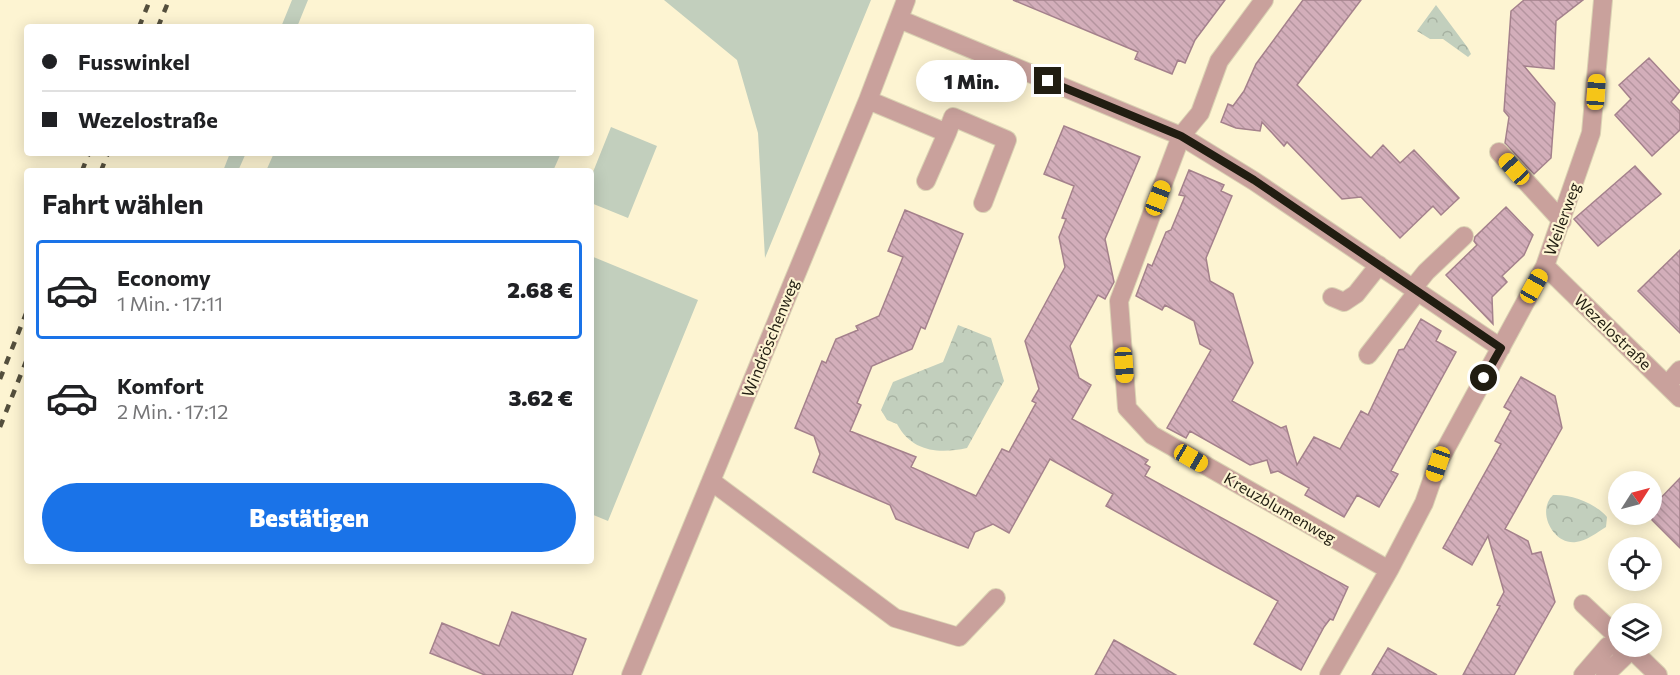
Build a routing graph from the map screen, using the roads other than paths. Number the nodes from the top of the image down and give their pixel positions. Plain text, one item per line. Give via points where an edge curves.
1 (906, 0) edge
2 (1264, 0) edge
3 (1603, 0) edge
4 (899, 19) junction
5 (868, 100) junction
6 (947, 133) junction
7 (1181, 136) junction
8 (1498, 152) dead end
9 (926, 182) dead end
10 (983, 202) dead end
11 (1562, 221) junction
12 (1464, 236) dead end
13 (1379, 265) junction
14 (1545, 266) junction
15 (1415, 290) junction
16 (1332, 297) dead end
17 (1501, 348) junction
18 (1368, 355) dead end
19 (1680, 370) edge
20 (1667, 385) junction
21 (1680, 398) edge
22 (711, 481) junction
23 (1389, 570) junction
24 (996, 598) dead end
25 (1583, 604) dead end
26 (1608, 629) edge
27 (1608, 646) edge
28 (1616, 657) edge
29 (1638, 657) edge
30 (631, 675) edge
31 (1329, 675) edge
32 (1582, 675) edge
33 (1605, 675) edge
34 (1658, 675) edge

1 - 4 street, Windröschenweg
2 - 7 street, Kreuzblumenweg via 1219,62 1200,113
3 - 11 street, Weilerweg via 1591,133
4 - 5 street, Windröschenweg
4 - 7 street
5 - 6 street
5 - 22 street, Windröschenweg
6 - 9 street
6 - 10 street via 953,117 1007,140
7 - 13 street
7 - 23 street, Kreuzblumenweg via 1119,301 1127,408 1152,435
8 - 11 street
11 - 14 street, Weilerweg
12 - 15 street via 1426,272
13 - 15 street
13 - 16 street via 1356,294 1344,302
14 - 17 street, Weilerweg
14 - 20 street, Wezelostraße
15 - 17 street
15 - 18 street
17 - 23 street, Weilerweg via 1438,464 1424,502
19 - 20 street
20 - 21 street, Wezelostraße
22 - 24 street via 895,618 959,637
22 - 30 street, Windröschenweg
23 - 31 street, Weilerweg
25 - 26 street
27 - 32 street
28 - 33 street
29 - 34 street

